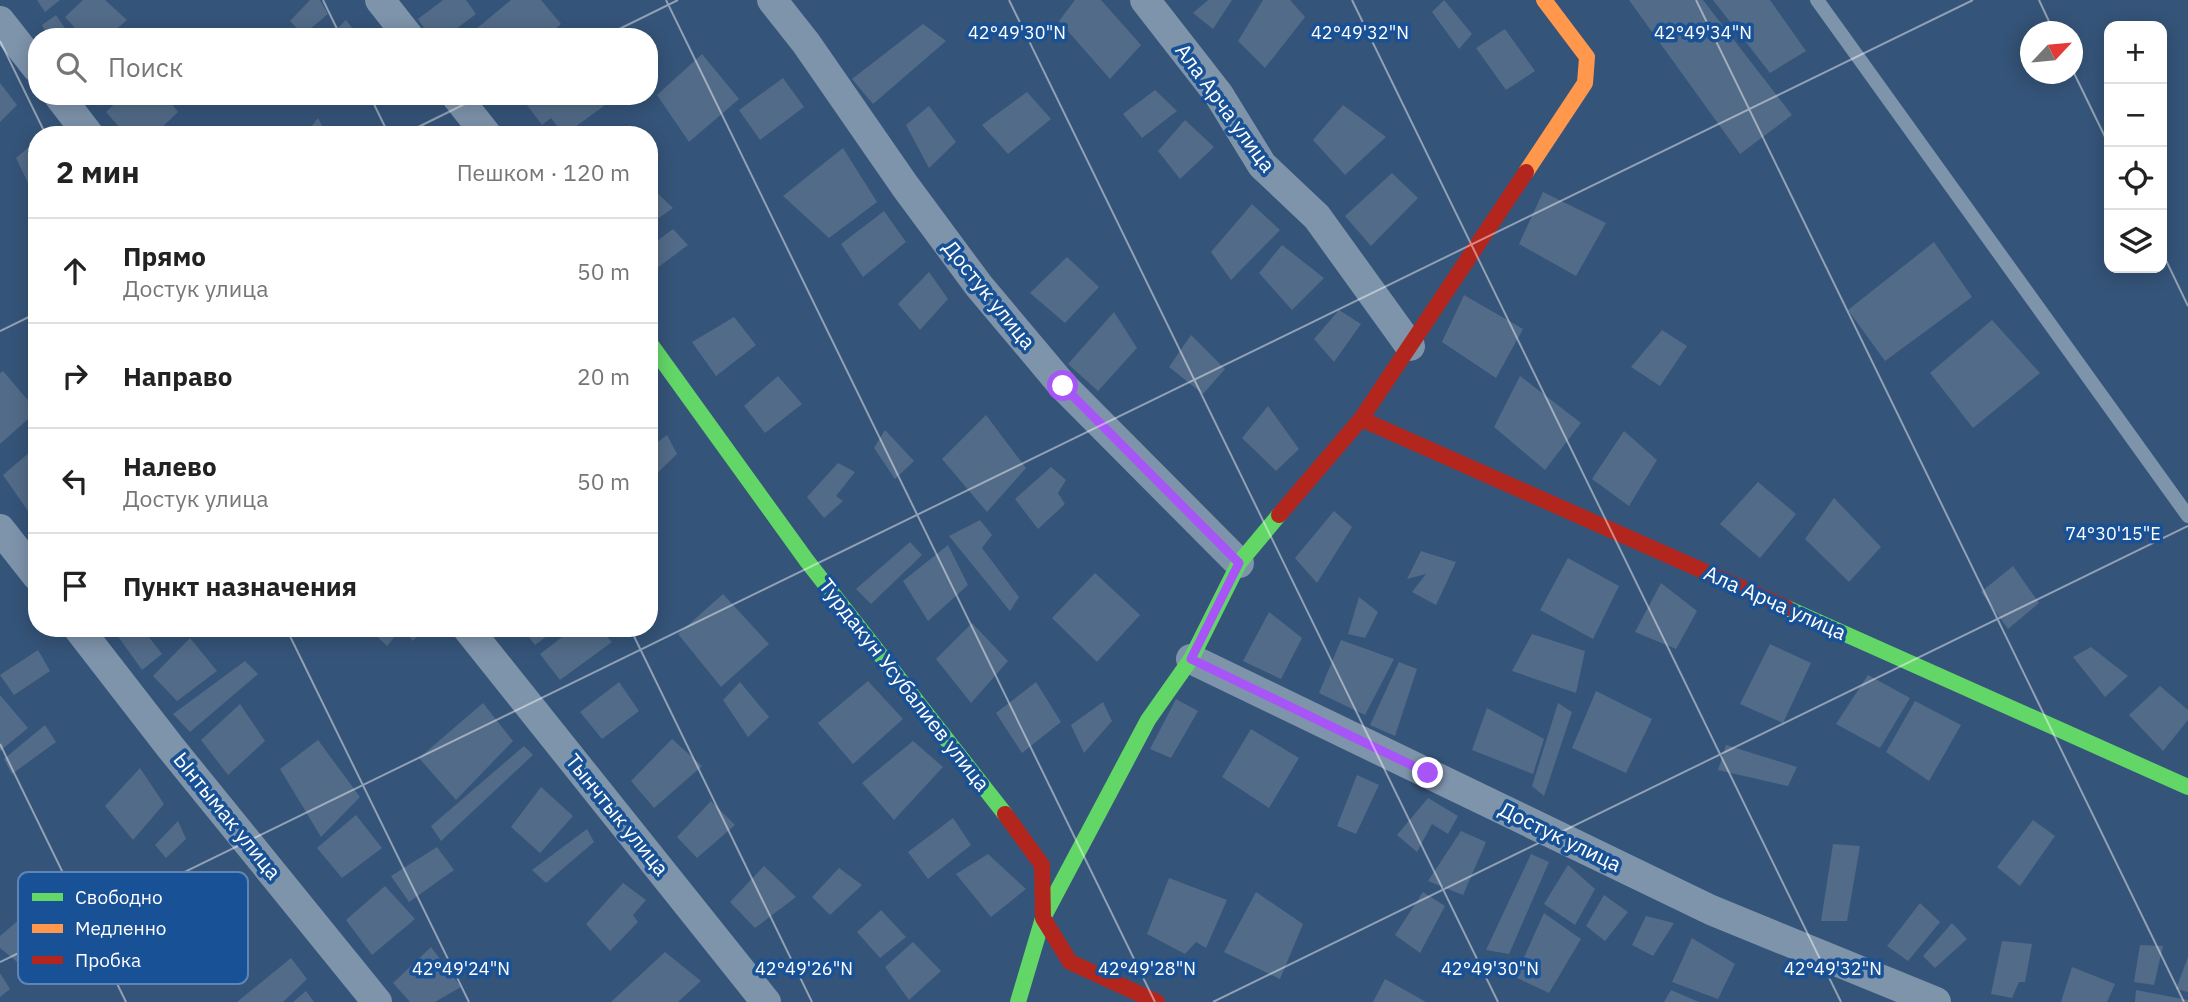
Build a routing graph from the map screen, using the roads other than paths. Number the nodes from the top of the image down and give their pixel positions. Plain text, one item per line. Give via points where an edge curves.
1 (380, 0) edge
2 (772, 0) edge
3 (1145, 0) edge
4 (1544, 0) edge
5 (1817, 0) edge
6 (0, 21) edge
7 (402, 28) edge
8 (28, 57) edge
9 (66, 105) edge
10 (463, 105) edge
11 (82, 126) edge
12 (480, 126) edge
13 (1410, 346) junction
14 (658, 354) edge
15 (1361, 419) junction
16 (2188, 516) edge
17 (0, 529) edge
18 (1239, 563) junction
19 (28, 565) edge
20 (85, 637) edge
21 (474, 637) edge
22 (1191, 659) junction
23 (2188, 787) edge
24 (1043, 918) junction
25 (377, 1002) edge
26 (766, 1002) edge
27 (1018, 1002) edge
28 (1157, 1002) edge
29 (1936, 1002) edge

1 - 7 street
2 - 18 street, Достук улица via 979,286 1063,386
3 - 13 street, Ала Арча улица via 1219,95 1262,165 1317,218
4 - 13 street via 1587,57 1585,83
5 - 16 lane
6 - 8 street
9 - 11 street
10 - 12 street
13 - 15 street
14 - 24 street, Турдакун Усубалиев улица via 807,561 1042,865
15 - 18 street
15 - 23 street, Ала Арча улица
17 - 19 street
18 - 22 street
20 - 25 street, Ынтымак улица
21 - 26 street, Тынчтык улица
22 - 24 street via 1148,720
22 - 29 street, Достук улица via 1711,910
24 - 27 street
24 - 28 street via 1070,962

